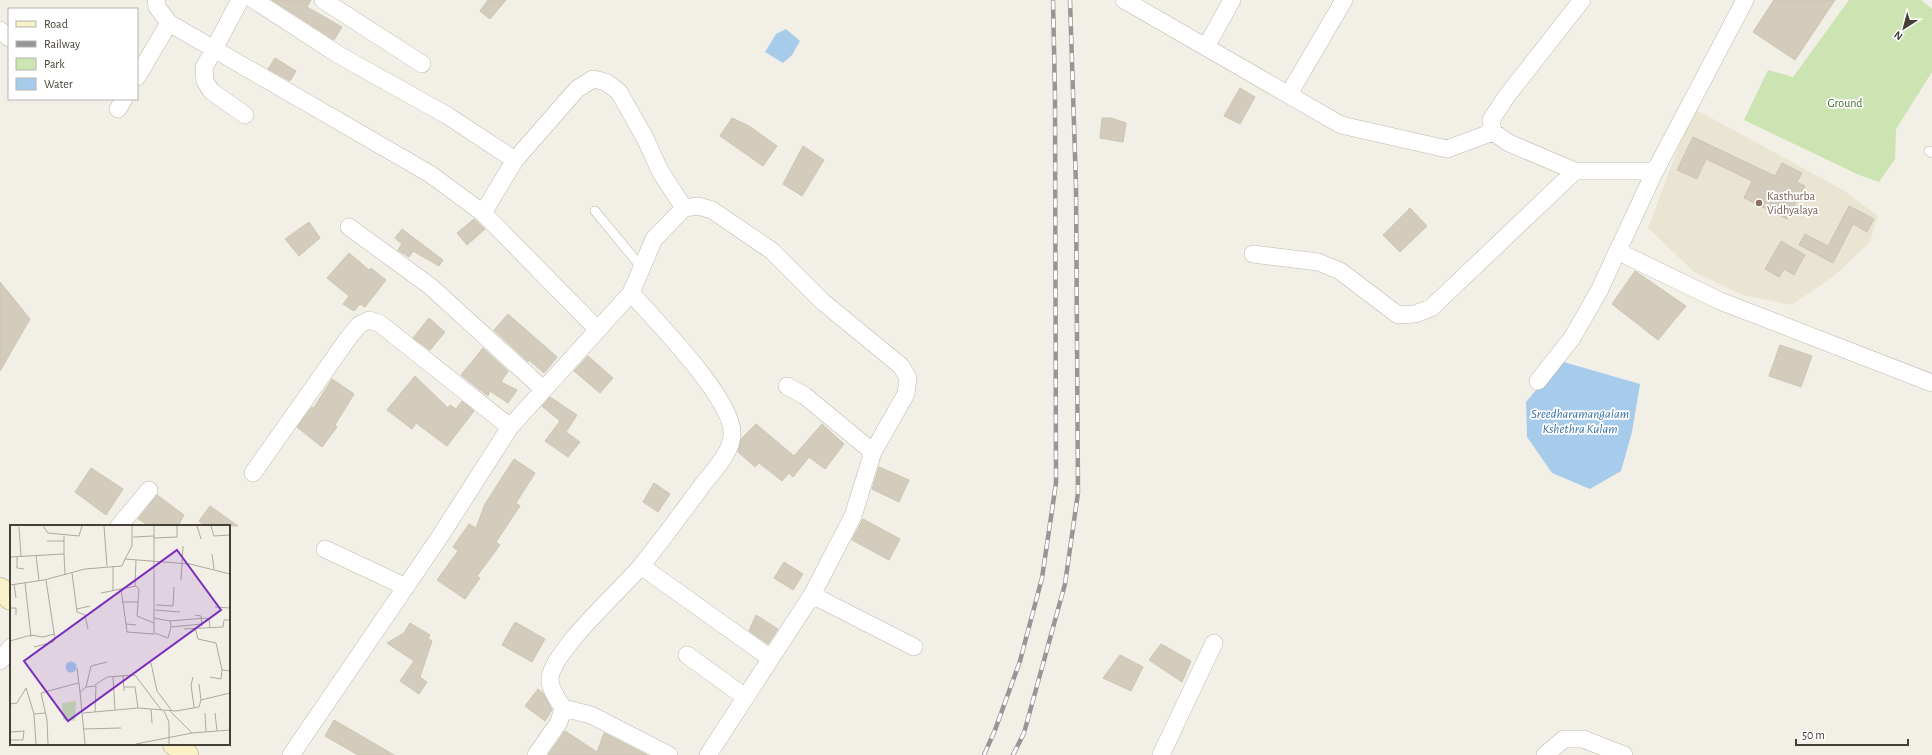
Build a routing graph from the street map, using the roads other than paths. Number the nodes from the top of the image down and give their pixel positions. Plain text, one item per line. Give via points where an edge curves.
1 (156, 0) edge
2 (240, 0) edge
3 (254, 0) edge
4 (1124, 0) edge
5 (1232, 0) edge
6 (1344, 0) edge
7 (1582, 0) edge
8 (1745, 0) edge
9 (327, 1) edge
10 (169, 23) junction
11 (0, 30) edge
12 (8, 37) edge
13 (1206, 47) junction
14 (214, 49) junction
15 (422, 64) dead end
16 (138, 75) edge
17 (1289, 94) junction
18 (245, 115) dead end
19 (1493, 132) junction
20 (516, 160) junction
21 (1575, 171) junction
22 (1655, 171) junction
23 (684, 208) junction
24 (595, 211) dead end
25 (483, 212) junction
26 (349, 227) dead end
27 (1617, 251) junction
28 (1253, 254) dead end
29 (642, 268) junction
30 (631, 293) junction
31 (598, 330) junction
32 (1538, 381) dead end
33 (1932, 382) edge
34 (787, 386) dead end
35 (543, 390) junction
36 (510, 427) junction
37 (873, 452) junction
38 (253, 473) dead end
39 (149, 490) dead end
40 (128, 523) edge
41 (324, 549) dead end
42 (641, 566) junction
43 (406, 587) junction
44 (0, 589) edge
45 (812, 594) junction
46 (10, 597) edge
47 (1214, 643) dead end
48 (914, 646) dead end
49 (10, 648) edge
50 (687, 655) dead end
51 (770, 658) junction
52 (0, 660) edge
53 (745, 697) junction
54 (562, 708) junction
55 (175, 745) edge
56 (187, 755) edge
57 (291, 755) edge
58 (536, 755) edge
59 (669, 755) edge
60 (708, 755) edge
61 (1161, 755) edge
62 (1546, 755) edge
63 (1624, 755) edge

1 - 10 street via 157,7
2 - 14 street
3 - 20 street via 339,55 448,116
4 - 13 street
5 - 13 street
6 - 17 street
7 - 19 street via 1506,97 1491,120
8 - 22 street
9 - 15 street
10 - 14 street
10 - 16 street
11 - 12 street
13 - 17 street
14 - 18 street via 204,68 206,81 211,91
14 - 25 street via 430,174
17 - 19 street via 1341,125 1447,149
19 - 21 street via 1509,143
20 - 23 street via 577,89 593,79 606,82 619,92 660,171
20 - 25 street
21 - 22 street
21 - 28 street via 1431,308 1415,314 1398,315 1340,271 1318,262
22 - 27 street
23 - 29 street via 654,239
23 - 37 street via 698,206 712,210 772,251 823,302 901,366 908,378 906,394
24 - 29 lane
25 - 31 street
26 - 35 street via 430,286
27 - 32 street via 1572,338
27 - 33 street via 1720,301
29 - 30 street
30 - 31 street
30 - 42 street via 700,371 728,416 732,434 730,447 718,465
31 - 35 street
34 - 37 street via 805,396
35 - 36 street
36 - 38 street via 379,323 369,320 359,325 349,337
36 - 43 street
37 - 45 street via 853,516
39 - 40 street
41 - 43 street
42 - 51 street
42 - 54 street via 577,634 555,663 550,678
43 - 57 street
44 - 46 street
45 - 48 street
45 - 51 street
47 - 61 street
49 - 52 street
50 - 53 street
51 - 53 street
53 - 60 street
54 - 58 street via 559,722
54 - 59 street via 591,715
55 - 56 street
62 - 63 street via 1564,739 1583,739

